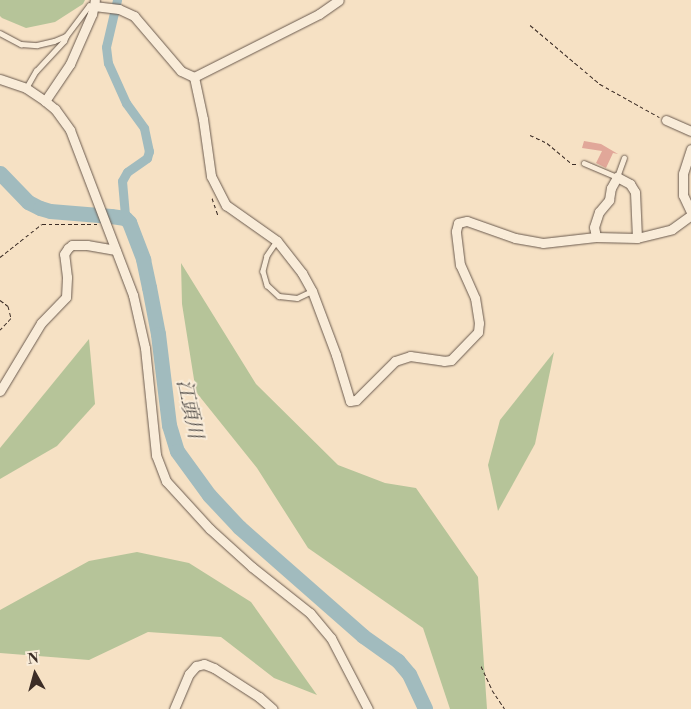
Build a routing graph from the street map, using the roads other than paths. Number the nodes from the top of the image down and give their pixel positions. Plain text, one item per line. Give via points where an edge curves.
1 (339, 0) edge
2 (95, 3) edge
3 (0, 33) edge
4 (66, 36) junction
5 (194, 77) junction
6 (0, 79) edge
7 (26, 88) junction
8 (45, 101) junction
9 (666, 120) road end
10 (691, 132) edge
11 (691, 149) edge
12 (624, 158) dead end
13 (584, 163) road end
14 (617, 177) junction
15 (691, 213) edge
16 (596, 237) junction
17 (637, 238) junction
18 (277, 241) junction
19 (116, 250) junction
20 (312, 291) junction
21 (0, 391) edge
22 (174, 709) edge
23 (273, 709) edge
24 (368, 709) edge

1 - 5 street via 319,14
2 - 4 lane via 89,6
2 - 5 street via 134,16 181,71
2 - 8 street via 70,64
3 - 4 lane via 21,44 37,45
4 - 7 lane
5 - 18 street via 211,176 226,204
6 - 7 street
7 - 8 street
8 - 19 street via 70,130
9 - 10 street
11 - 15 street via 683,174 683,195
12 - 14 lane
13 - 14 lane
14 - 16 street via 609,200 599,212 594,227
14 - 17 street via 630,184 635,192
15 - 17 street via 672,228
16 - 17 street
16 - 20 street via 543,243 515,238 467,221 458,223 460,265 475,298 478,332 451,360 410,356 395,361 354,402 348,399 336,355
18 - 20 street via 290,255
18 - 20 lane via 267,256 263,272 267,285 279,296 297,298
19 - 21 street via 87,245 68,248 64,254 66,297 41,323
19 - 24 street via 133,295 143,339 156,455 166,481 252,568 310,613 331,638
22 - 23 street via 189,674 196,666 204,664 244,687

